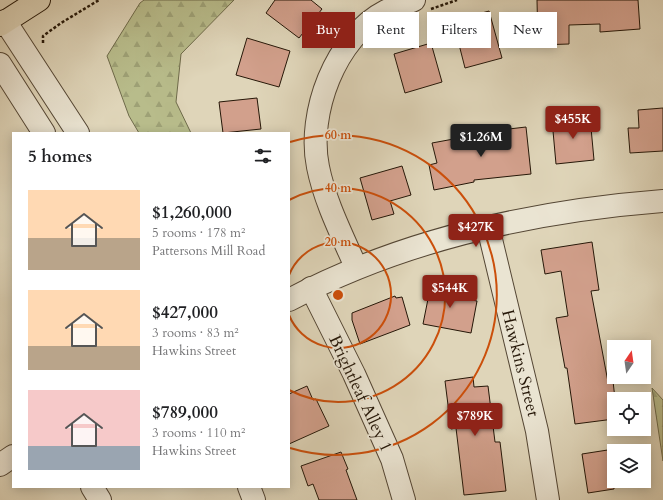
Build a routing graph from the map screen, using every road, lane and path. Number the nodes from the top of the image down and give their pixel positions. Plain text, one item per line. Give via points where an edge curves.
1 (39, 0) edge
2 (99, 0) edge
3 (457, 0) edge
4 (419, 6) edge
5 (3, 23) edge
6 (43, 43) dead end
7 (0, 64) edge
8 (43, 132) edge
9 (77, 132) edge
10 (663, 201) edge
11 (488, 227) junction
12 (356, 267) junction
13 (311, 288) junction
14 (290, 299) edge
15 (12, 457) edge
16 (0, 465) edge
17 (93, 488) edge
18 (249, 488) edge
19 (100, 500) edge
20 (254, 500) edge
21 (404, 500) edge
22 (548, 500) edge

1 - 5 main road
2 - 6 path via 43,36
3 - 4 path
4 - 12 street via 385,11 364,27 346,47 332,72 318,116 318,167 326,195
5 - 9 street
7 - 8 street
10 - 11 street via 601,206
11 - 12 street via 398,252
11 - 22 street, Hawkins Street via 537,431
12 - 13 street
13 - 14 street
13 - 21 street, Brightleaf Alley 1 via 354,374 392,459
15 - 16 street
17 - 19 street
18 - 20 street

